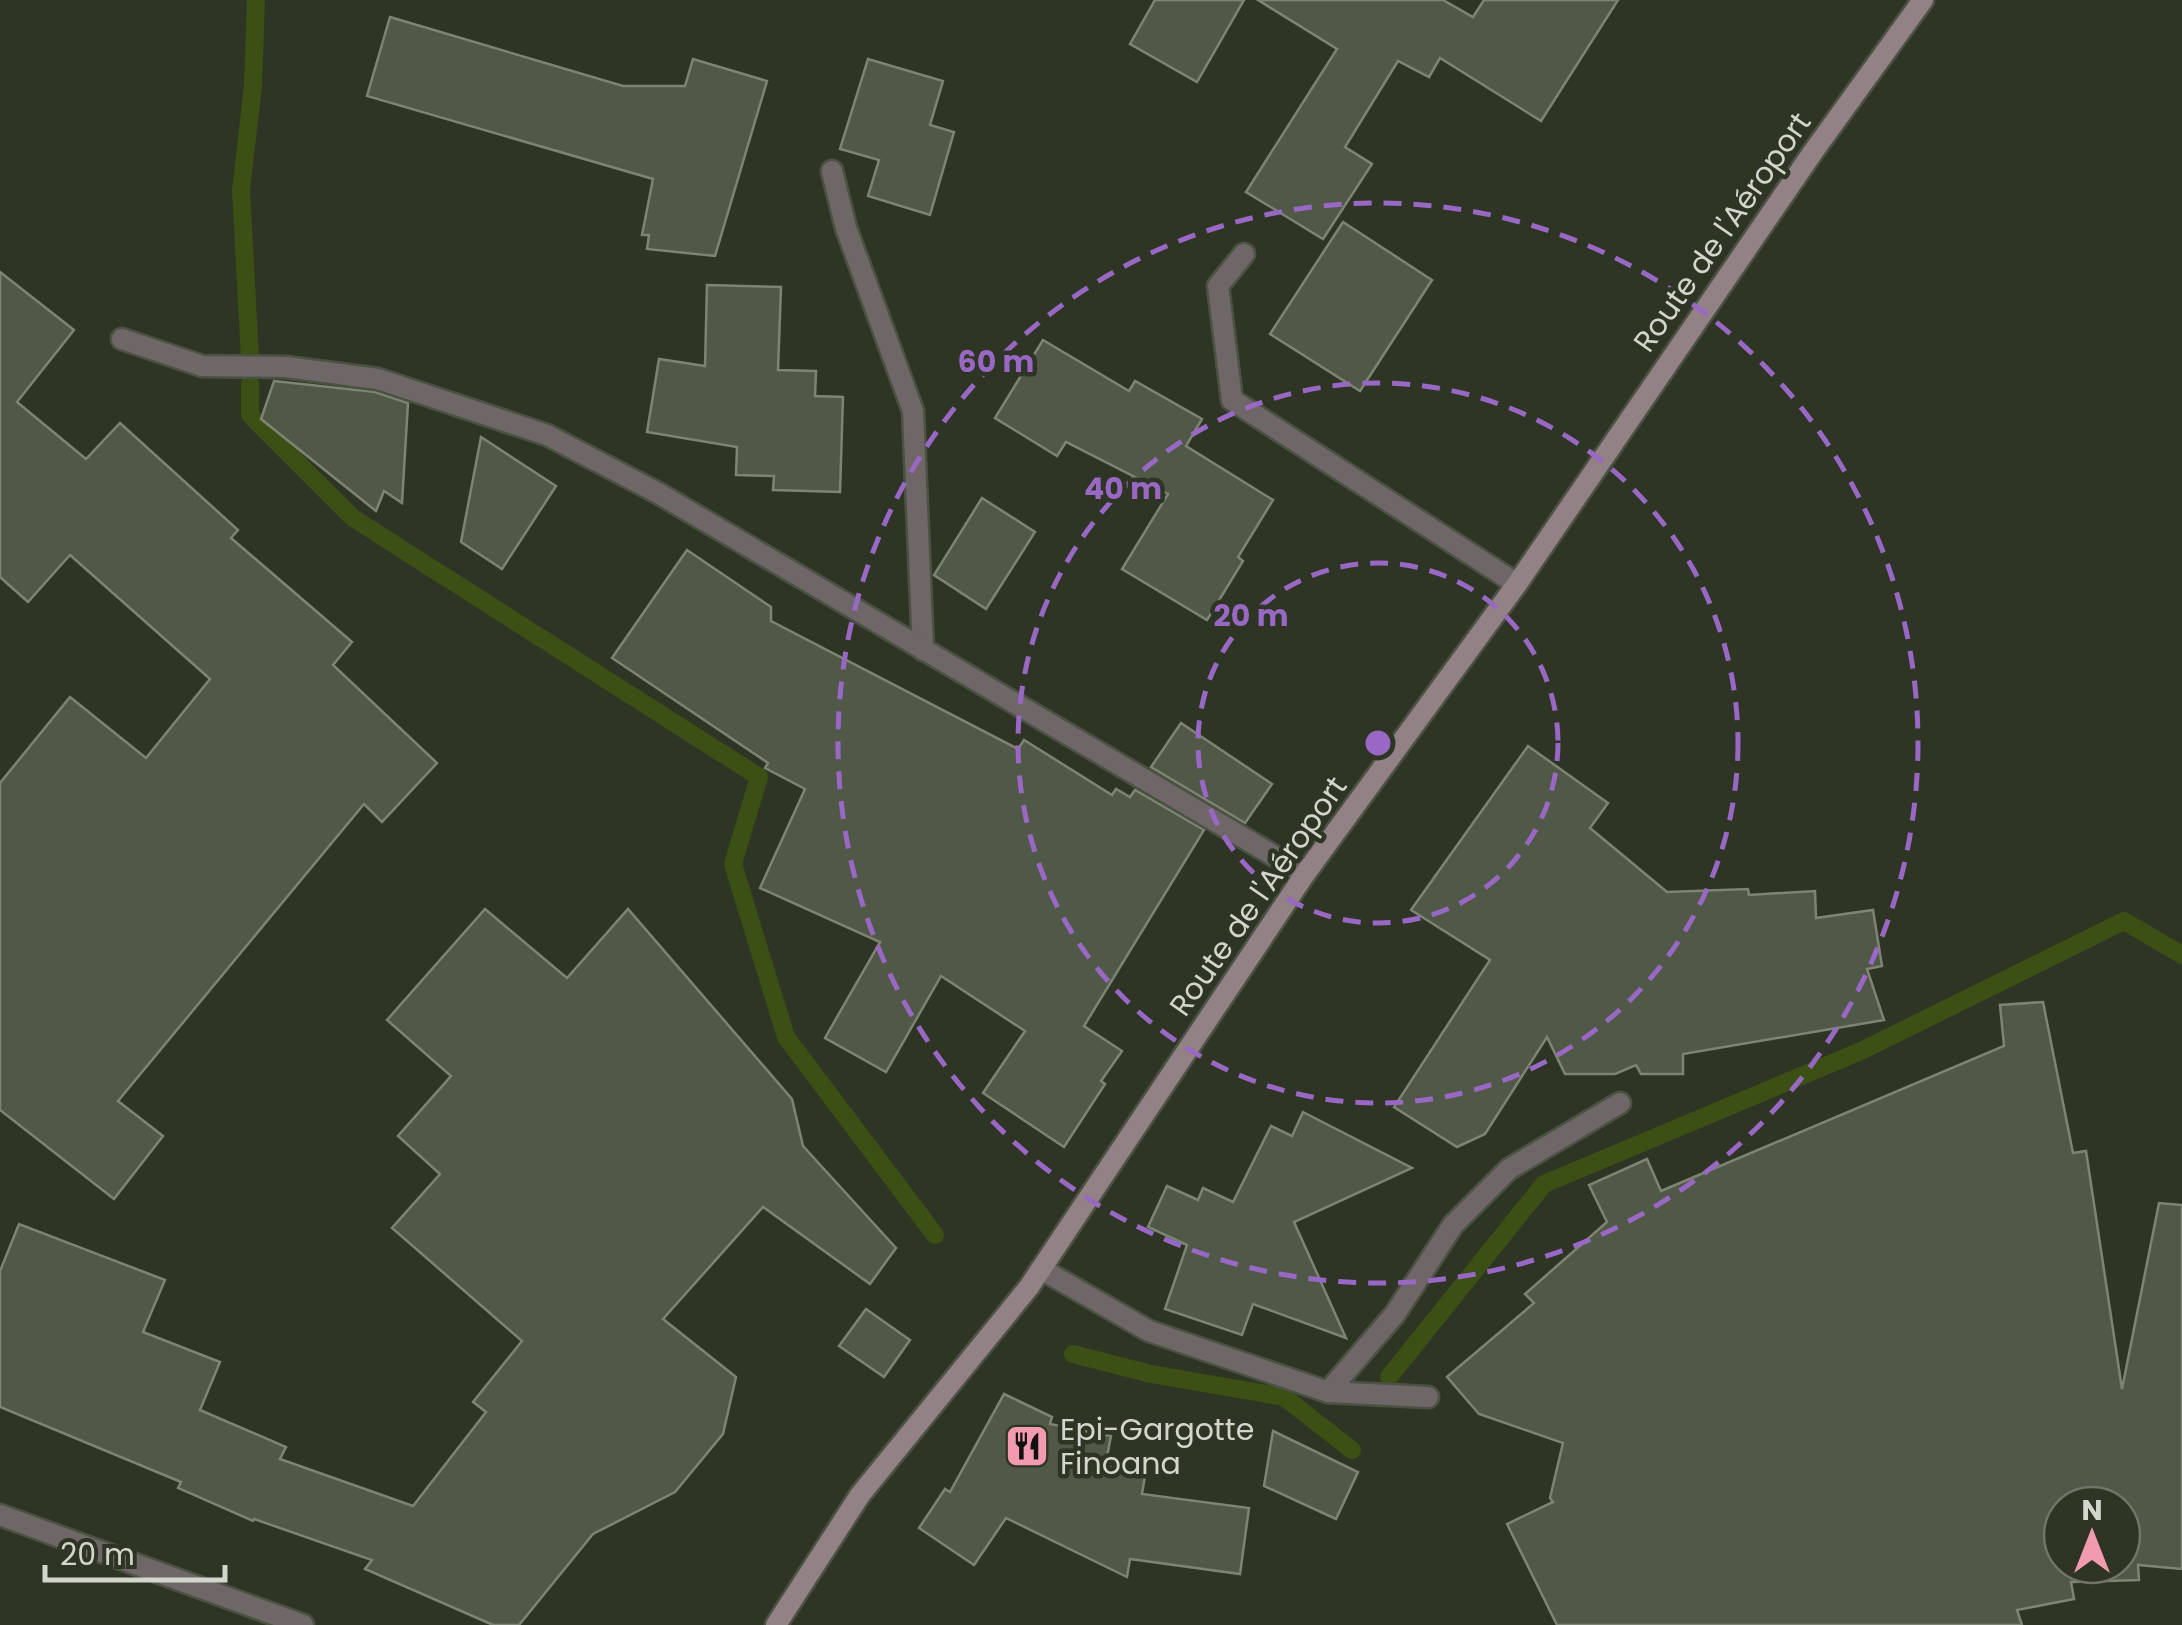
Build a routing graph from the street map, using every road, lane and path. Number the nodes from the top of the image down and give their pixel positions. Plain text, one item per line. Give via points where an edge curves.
1 (1922, 0) edge
2 (832, 171) dead end
3 (1244, 254) dead end
4 (122, 339) dead end
5 (1517, 584) junction
6 (923, 650) junction
7 (1305, 874) junction
8 (1620, 1103) dead end
9 (1041, 1270) junction
10 (1328, 1392) junction
11 (1428, 1397) dead end
12 (0, 1515) edge
13 (302, 1625) edge
14 (776, 1625) edge

1 - 5 main road, Route de l'Aéroport
2 - 6 street via 912,412
3 - 5 street via 1218,286 1232,400
4 - 6 street via 202,366 286,367 378,379 547,435
5 - 7 main road, Route de l'Aéroport
6 - 7 street
7 - 9 main road, Route de l'Aéroport
8 - 10 street via 1510,1169 1452,1224 1395,1314
9 - 10 street via 1149,1331
9 - 14 main road, Route de l'Aéroport via 860,1495
10 - 11 street
12 - 13 street

